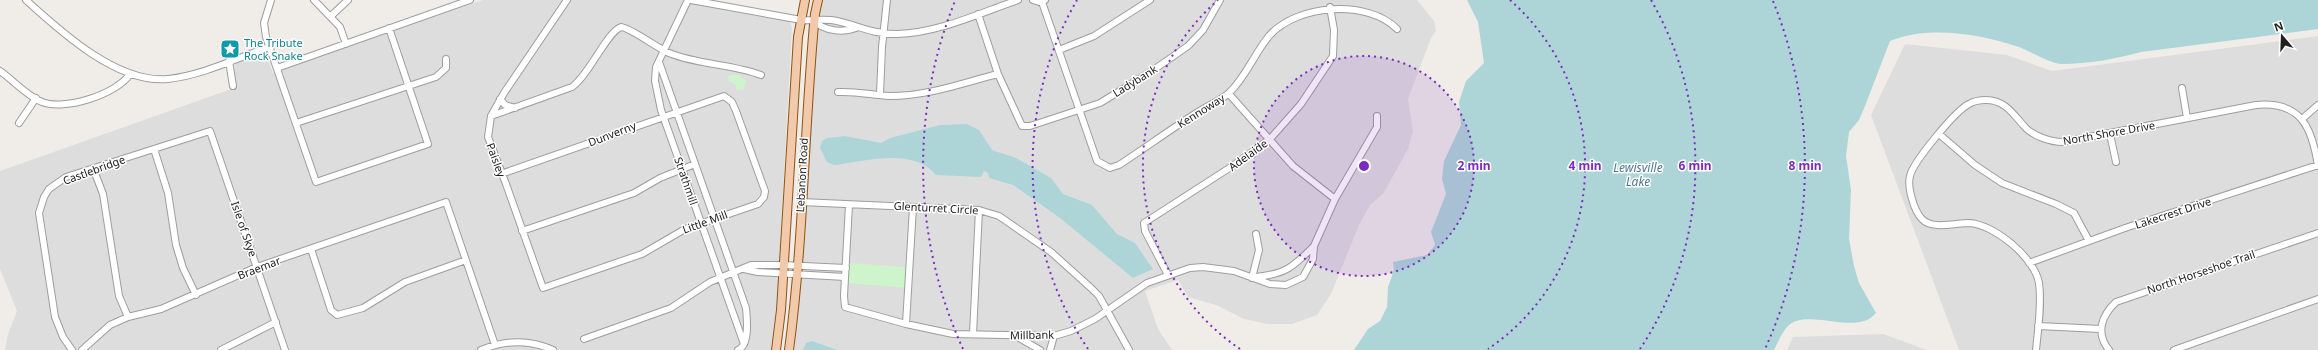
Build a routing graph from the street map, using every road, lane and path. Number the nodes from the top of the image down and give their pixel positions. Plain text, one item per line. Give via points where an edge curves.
1 (26, 0) edge
2 (271, 0) edge
3 (314, 0) edge
4 (348, 0) edge
5 (470, 0) edge
6 (567, 0) edge
7 (690, 0) edge
8 (805, 0) edge
9 (818, 0) edge
10 (887, 0) edge
11 (1018, 0) edge
12 (1033, 0) edge
13 (1150, 0) edge
14 (1220, 0) edge
15 (1044, 1) edge
16 (1330, 7) junction
17 (978, 14) junction
18 (331, 16) junction
19 (801, 20) junction
20 (814, 21) junction
21 (389, 28) junction
22 (856, 28) junction
23 (1397, 29) dead end
24 (883, 33) junction
25 (346, 44) junction
26 (269, 47) junction
27 (1059, 50) junction
28 (664, 51) junction
29 (446, 59) dead end
30 (229, 61) junction
31 (659, 62) junction
32 (277, 68) junction
33 (0, 71) edge
34 (130, 74) junction
35 (998, 74) junction
36 (762, 75) dead end
37 (233, 86) dead end
38 (408, 86) junction
39 (2182, 88) dead end
40 (838, 92) dead end
41 (880, 94) junction
42 (1228, 94) junction
43 (724, 96) joint
44 (36, 98) junction
45 (500, 99) junction
46 (2318, 105) edge
47 (515, 108) junction
48 (1079, 110) junction
49 (678, 112) junction
50 (491, 116) junction
51 (664, 116) junction
52 (1376, 116) dead end
53 (2187, 118) junction
54 (2302, 119) junction
55 (19, 123) dead end
56 (296, 123) junction
57 (210, 131) joint
58 (1939, 134) junction
59 (2110, 134) junction
60 (1270, 139) junction
61 (154, 149) junction
62 (2116, 162) dead end
63 (695, 164) junction
64 (2318, 165) edge
65 (93, 168) junction
66 (682, 169) junction
67 (501, 174) junction
68 (1335, 199) junction
69 (801, 202) junction
70 (849, 205) junction
71 (913, 207) junction
72 (979, 210) junction
73 (714, 219) junction
74 (701, 223) junction
75 (522, 231) junction
76 (2318, 233) edge
77 (1256, 234) dead end
78 (2089, 241) junction
79 (1314, 246) junction
80 (311, 249) junction
81 (466, 260) junction
82 (2029, 263) junction
83 (783, 265) junction
84 (797, 266) junction
85 (257, 267) junction
86 (846, 268) junction
87 (744, 269) junction
88 (733, 273) junction
89 (783, 274) junction
90 (796, 275) junction
91 (1168, 275) junction
92 (845, 277) junction
93 (720, 278) junction
94 (1252, 278) junction
95 (543, 288) joint
96 (196, 295) junction
97 (2318, 299) edge
98 (1108, 311) junction
99 (128, 316) junction
100 (276, 322) junction
101 (906, 324) junction
102 (2038, 326) junction
103 (2101, 329) junction
104 (972, 334) junction
105 (1015, 335) junction
106 (1054, 336) junction
107 (584, 338) dead end
108 (744, 344) junction
109 (495, 345) junction
110 (72, 350) edge
111 (82, 350) edge
112 (221, 350) edge
113 (285, 350) edge
114 (481, 350) edge
115 (553, 350) edge
116 (738, 350) edge
117 (776, 350) edge
118 (789, 350) edge
119 (1040, 350) edge
120 (1050, 350) edge
121 (1129, 350) edge
122 (2036, 350) edge
123 (2108, 350) edge
124 (2174, 350) edge

1 - 34 street via 62,33
2 - 26 street via 264,23
3 - 18 street
4 - 18 street
5 - 21 street
6 - 45 street, Paisley
7 - 19 street
7 - 28 street, Strathmill
8 - 19 main road, Lebanon Road
9 - 20 main road, Lebanon Road
10 - 24 street
11 - 17 street
12 - 15 street
13 - 27 street via 1094,36
14 - 48 street, Ladybank via 1203,30 1188,46 1112,96
15 - 27 street
16 - 23 street, Kennoway via 1346,4 1370,6 1386,16
16 - 42 street, Kennoway via 1306,11 1281,25 1268,37 1248,70
16 - 60 street, Adelaide via 1334,30 1333,56 1301,104
17 - 24 street via 926,30
17 - 35 street
18 - 25 street via 341,30
19 - 20 street
19 - 83 main road, Lebanon Road
20 - 22 street via 827,19
20 - 22 street via 826,28
20 - 69 main road, Lebanon Road
21 - 25 street
21 - 38 street
22 - 24 street
24 - 41 street
25 - 32 street
26 - 30 street
26 - 32 street
27 - 48 street
28 - 31 street, Strathmill
28 - 36 street via 683,58
28 - 47 street via 627,29 619,28 581,81
29 - 38 street via 443,72 436,77
30 - 34 street via 186,76 168,79
30 - 37 street
31 - 49 street, Strathmill
31 - 51 street, Strathmill via 655,80
32 - 56 street
33 - 44 street
34 - 44 street via 118,87 73,103 52,105
35 - 41 street via 941,91 907,95
35 - 48 street, Ladybank via 1024,127
38 - 56 street
38 - 56 street via 428,144 316,182
39 - 53 street
40 - 41 street
42 - 48 street, Kennoway via 1119,165 1110,168 1097,161
42 - 60 street
43 - 49 street, Dunverny
43 - 73 street, Little Mill via 732,102 736,111 764,197 758,204
44 - 55 street
45 - 47 street via 504,105
45 - 50 street, Paisley
46 - 54 street
47 - 50 street
49 - 51 street, Dunverny
49 - 63 street, Strathmill
50 - 67 street, Paisley via 488,137
51 - 66 street, Strathmill
51 - 67 street, Dunverny
52 - 68 street, Millbank via 1378,128
53 - 54 street, North Shore Drive via 2268,104 2288,109
53 - 59 street, North Shore Drive
54 - 64 street via 2308,127
57 - 61 street, Castlebridge
57 - 85 street, Isle of Skye
58 - 59 street, North Shore Drive via 1968,104 1984,100 2002,104 2017,116 2027,129 2040,137 2058,142 2075,142
58 - 78 street via 1975,165 2002,183 2074,213
58 - 82 street, North Shore Drive via 1916,162 1910,177 1914,203 1922,220 1933,224 1970,223 1989,227
59 - 62 street
60 - 68 street via 1293,166
60 - 91 street, Adelaide via 1144,223 1145,232
61 - 65 street, Castlebridge
61 - 96 street via 168,193 176,246
63 - 66 street
63 - 73 street, Strathmill
64 - 78 street, Lakecrest Drive
65 - 99 street via 103,194 119,296
65 - 110 street, Castlebridge via 66,177 50,189 44,197 39,213 55,317 63,337
66 - 74 street, Strathmill
66 - 75 street via 634,193
67 - 75 street, Paisley
68 - 79 street, Millbank
69 - 70 street, Glenturret Circle
69 - 84 main road, Lebanon Road
70 - 71 street, Glenturret Circle
70 - 86 street
71 - 72 street, Glenturret Circle
71 - 101 street
72 - 98 street, Glenturret Circle via 999,216 1047,250 1099,296
72 - 104 street
73 - 74 street, Little Mill
73 - 88 street, Strathmill
74 - 93 street, Strathmill
74 - 95 street, Little Mill via 679,232 642,254
75 - 95 street, Paisley
76 - 103 street, North Horseshoe Trail via 2116,302 2102,318
77 - 94 street via 1259,250
78 - 82 street, Lakecrest Drive
79 - 94 street, Millbank via 1285,272
79 - 94 street, Millbank via 1313,259 1303,277 1286,285 1270,284
80 - 81 street, Braemar via 446,202
80 - 81 street via 331,310 341,315 374,303 412,279
80 - 85 street, Braemar
81 - 109 street
82 - 102 street via 2039,283
83 - 84 street
83 - 87 street via 751,265
83 - 89 main road, Lebanon Road
84 - 86 street
84 - 90 main road, Lebanon Road
85 - 96 street, Braemar
85 - 100 street, Isle of Skye
86 - 92 street
87 - 88 street
87 - 89 street
88 - 93 street
88 - 108 street, Strathmill via 746,308 748,323
89 - 90 street
89 - 117 main road, Lebanon Road
90 - 92 street
90 - 118 main road, Lebanon Road
91 - 94 street, Millbank via 1203,267 1234,271
91 - 98 street, Millbank via 1147,283
92 - 101 street, Millbank via 845,307
93 - 107 street via 671,308
93 - 108 street, Strathmill
96 - 99 street, Braemar via 161,309
97 - 124 street
98 - 106 street, Millbank via 1071,331
98 - 121 street, Glenturret Circle
99 - 111 street, Braemar via 110,325
100 - 112 street
100 - 113 street, Isle of Skye
101 - 104 street, Millbank via 953,334
102 - 103 street
102 - 122 street
103 - 123 street
104 - 105 street, Millbank
105 - 106 street, Millbank
105 - 119 street
106 - 120 street
108 - 116 street
109 - 114 street
109 - 115 street via 521,342

